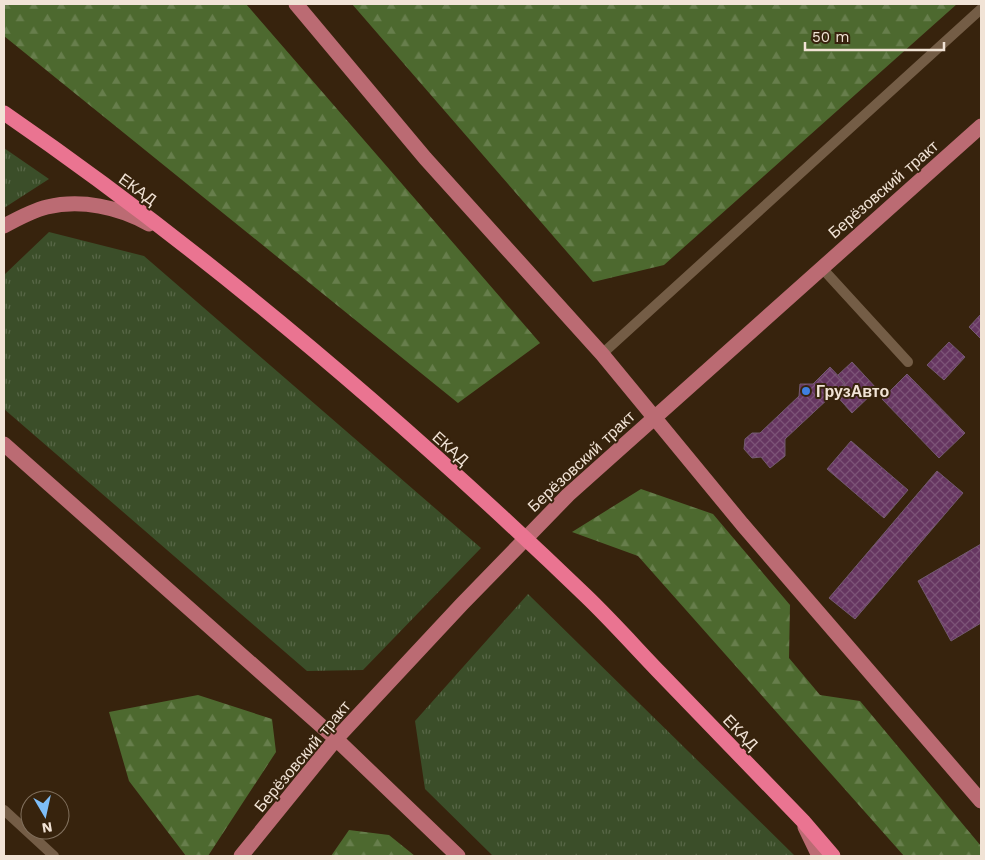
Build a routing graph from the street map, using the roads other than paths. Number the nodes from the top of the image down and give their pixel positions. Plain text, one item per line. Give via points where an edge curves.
1 (296, 4) edge
2 (981, 9) edge
3 (4, 113) edge
4 (981, 126) edge
5 (4, 226) edge
6 (176, 239) junction
7 (822, 267) junction
8 (602, 354) junction
9 (908, 362) dead end
10 (653, 417) junction
11 (4, 444) edge
12 (336, 739) junction
13 (981, 801) edge
14 (4, 810) edge
15 (803, 821) junction
16 (54, 856) edge
17 (241, 856) edge
18 (458, 856) edge
19 (819, 856) edge
20 (833, 856) edge

1 - 8 main road via 425,158
2 - 8 lane
3 - 6 highway, ЕКАД
4 - 7 main road, Берёзовский тракт
5 - 6 main road via 46,207 92,204 136,216
6 - 15 highway, ЕКАД via 326,359 471,488 588,598
7 - 9 lane
7 - 10 main road, Берёзовский тракт
8 - 10 main road
10 - 12 main road, Берёзовский тракт via 568,495
10 - 13 main road
11 - 12 main road
12 - 17 main road, Берёзовский тракт
12 - 18 main road
14 - 16 lane
15 - 19 main road
15 - 20 highway, ЕКАД

